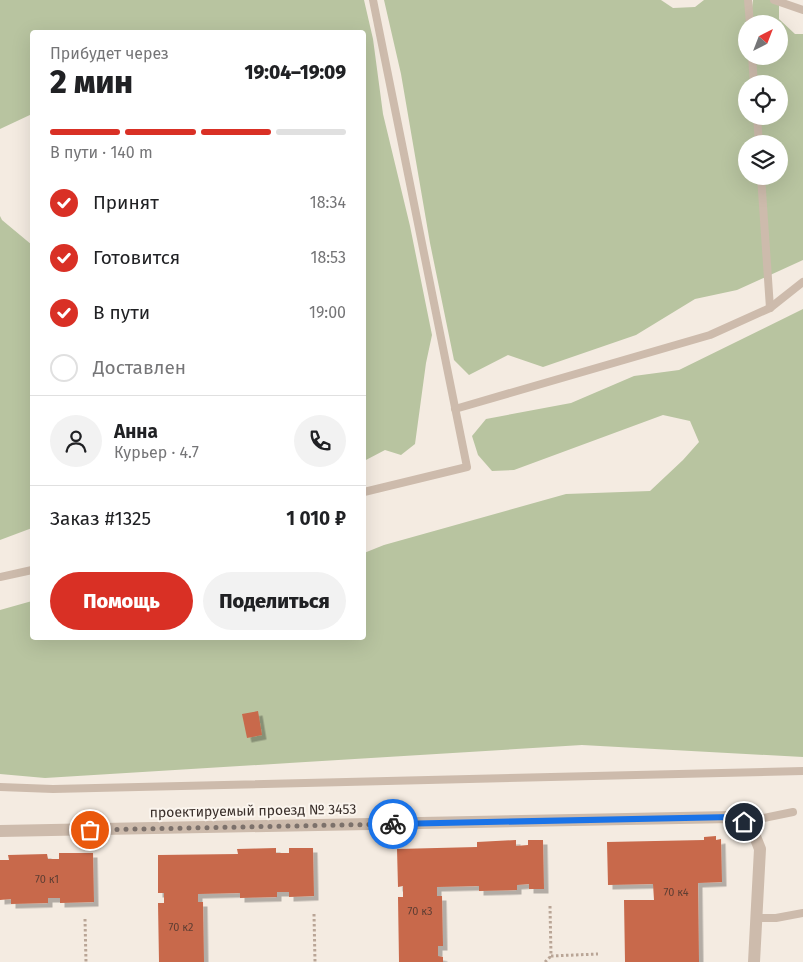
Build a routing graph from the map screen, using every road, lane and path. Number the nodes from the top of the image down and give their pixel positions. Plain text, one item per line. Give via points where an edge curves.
1 (373, 0) edge
2 (748, 0) edge
3 (774, 0) edge
4 (803, 10) edge
5 (749, 15) edge
6 (762, 185) edge
7 (803, 282) edge
8 (770, 308) junction
9 (455, 409) junction
10 (366, 492) edge
11 (30, 570) edge
12 (0, 577) edge
13 (803, 771) edge
14 (0, 788) edge
15 (793, 812) dead end
16 (744, 822) junction
17 (0, 831) edge
18 (550, 906) dead end
19 (803, 913) edge
20 (314, 914) dead end
21 (757, 918) junction
22 (85, 919) dead end
23 (598, 954) dead end
24 (551, 956) junction
25 (86, 962) edge
26 (315, 962) edge
27 (545, 962) edge
28 (754, 962) edge

1 - 9 lane
2 - 5 lane
3 - 4 lane
6 - 8 lane
7 - 8 lane
8 - 9 lane via 710,335
9 - 10 lane via 467,467
11 - 12 lane
13 - 14 lane
15 - 16 lane
16 - 17 street, проектируемый проезд № 3453 via 732,817
16 - 21 street via 752,829 760,849
18 - 24 path
19 - 21 lane
20 - 26 path
21 - 28 street
22 - 25 path
23 - 24 path
24 - 27 path

